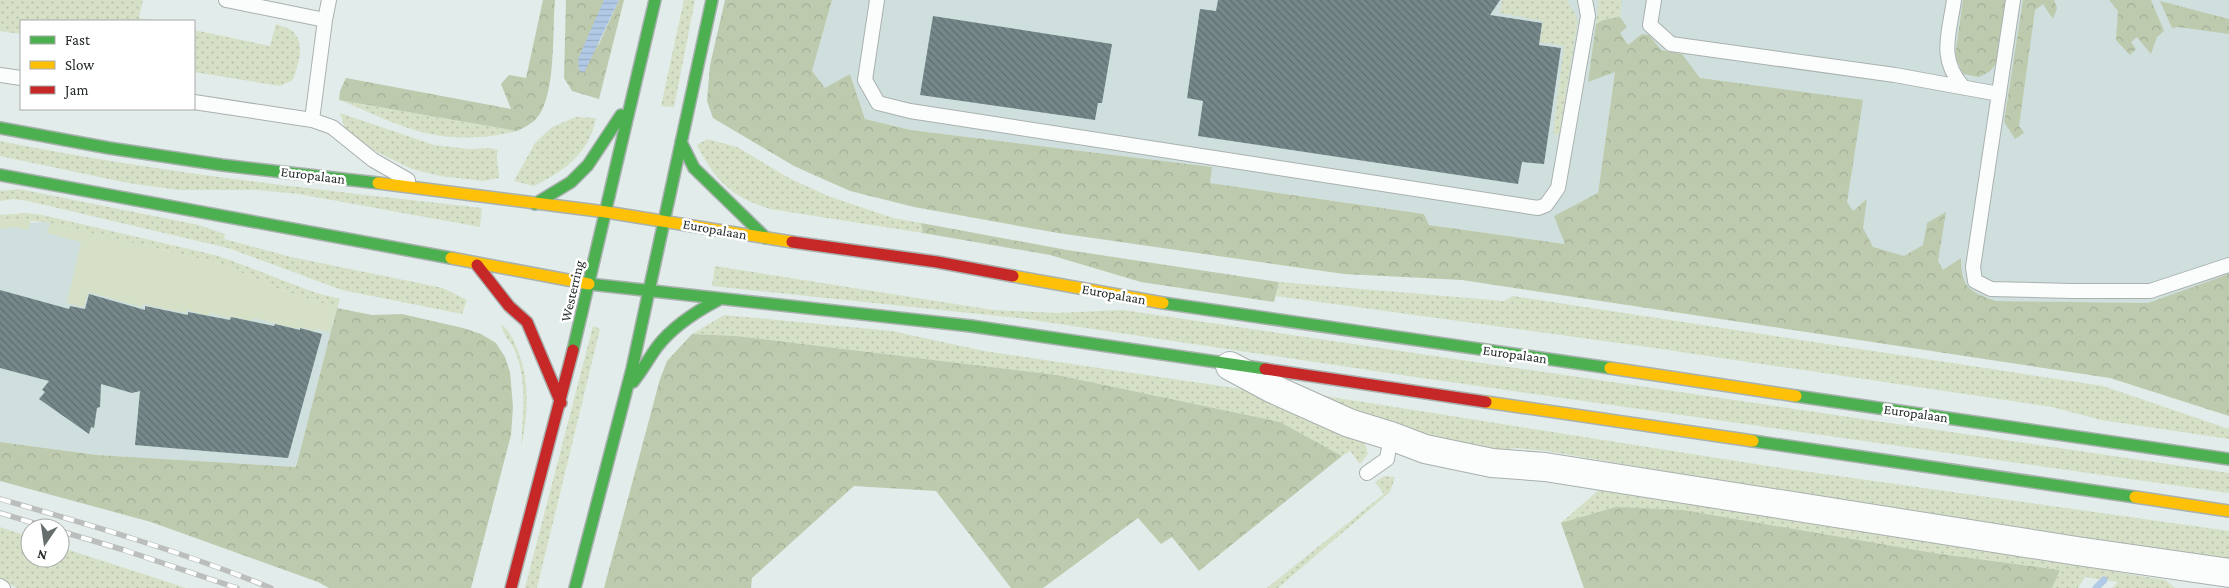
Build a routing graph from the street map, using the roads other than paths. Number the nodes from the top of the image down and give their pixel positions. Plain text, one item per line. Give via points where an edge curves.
1 (226, 0) edge
2 (329, 0) edge
3 (655, 0) edge
4 (712, 0) edge
5 (877, 0) edge
6 (1585, 0) edge
7 (1654, 0) edge
8 (1954, 0) edge
9 (2013, 0) edge
10 (325, 20) junction
11 (0, 75) edge
12 (20, 78) edge
13 (1963, 87) junction
14 (634, 94) junction
15 (1999, 94) junction
16 (195, 102) edge
17 (312, 120) junction
18 (0, 128) edge
19 (681, 142) junction
20 (2, 177) edge
21 (421, 188) junction
22 (535, 204) junction
23 (606, 212) junction
24 (664, 221) junction
25 (766, 238) junction
26 (476, 265) junction
27 (2229, 265) edge
28 (589, 284) junction
29 (648, 292) junction
30 (718, 300) junction
31 (1222, 361) junction
32 (625, 391) junction
33 (561, 403) junction
34 (1391, 436) junction
35 (2229, 459) edge
36 (1367, 473) dead end
37 (2229, 511) edge
38 (2229, 573) edge
39 (511, 588) edge
40 (574, 588) edge

1 - 10 lane
2 - 10 lane
3 - 14 main road, Westerring
4 - 19 main road
5 - 6 lane via 865,80 878,102 910,112 1538,208 1546,205 1558,188 1588,16
7 - 13 lane via 1650,25 1671,44
8 - 13 lane via 1946,56 1950,69
9 - 15 lane
10 - 17 lane
11 - 12 lane
13 - 15 lane
14 - 22 main road via 588,165 571,182
14 - 23 main road, Westerring
15 - 27 lane via 1973,266 1975,281 1991,289 2150,291
16 - 17 lane
17 - 21 lane via 332,127 373,160
18 - 21 main road, Europalaan via 222,165
19 - 24 main road
19 - 25 main road via 694,168
20 - 26 main road
21 - 22 main road, Europalaan
22 - 23 main road, Europalaan
23 - 24 main road, Europalaan
23 - 28 main road, Westerring
24 - 25 main road, Europalaan
24 - 29 main road
25 - 35 main road, Europalaan via 936,262 1179,305
26 - 28 main road
26 - 33 main road via 509,306 527,322
28 - 29 main road
28 - 33 main road, Westerring
29 - 30 main road
29 - 32 main road
30 - 31 main road via 971,326
30 - 32 main road via 695,312 672,330
31 - 34 street via 1271,388 1349,423
31 - 37 main road
32 - 40 main road
33 - 39 main road, Westerring
34 - 36 lane via 1387,459
34 - 38 street via 1425,449 1492,463 1554,468

